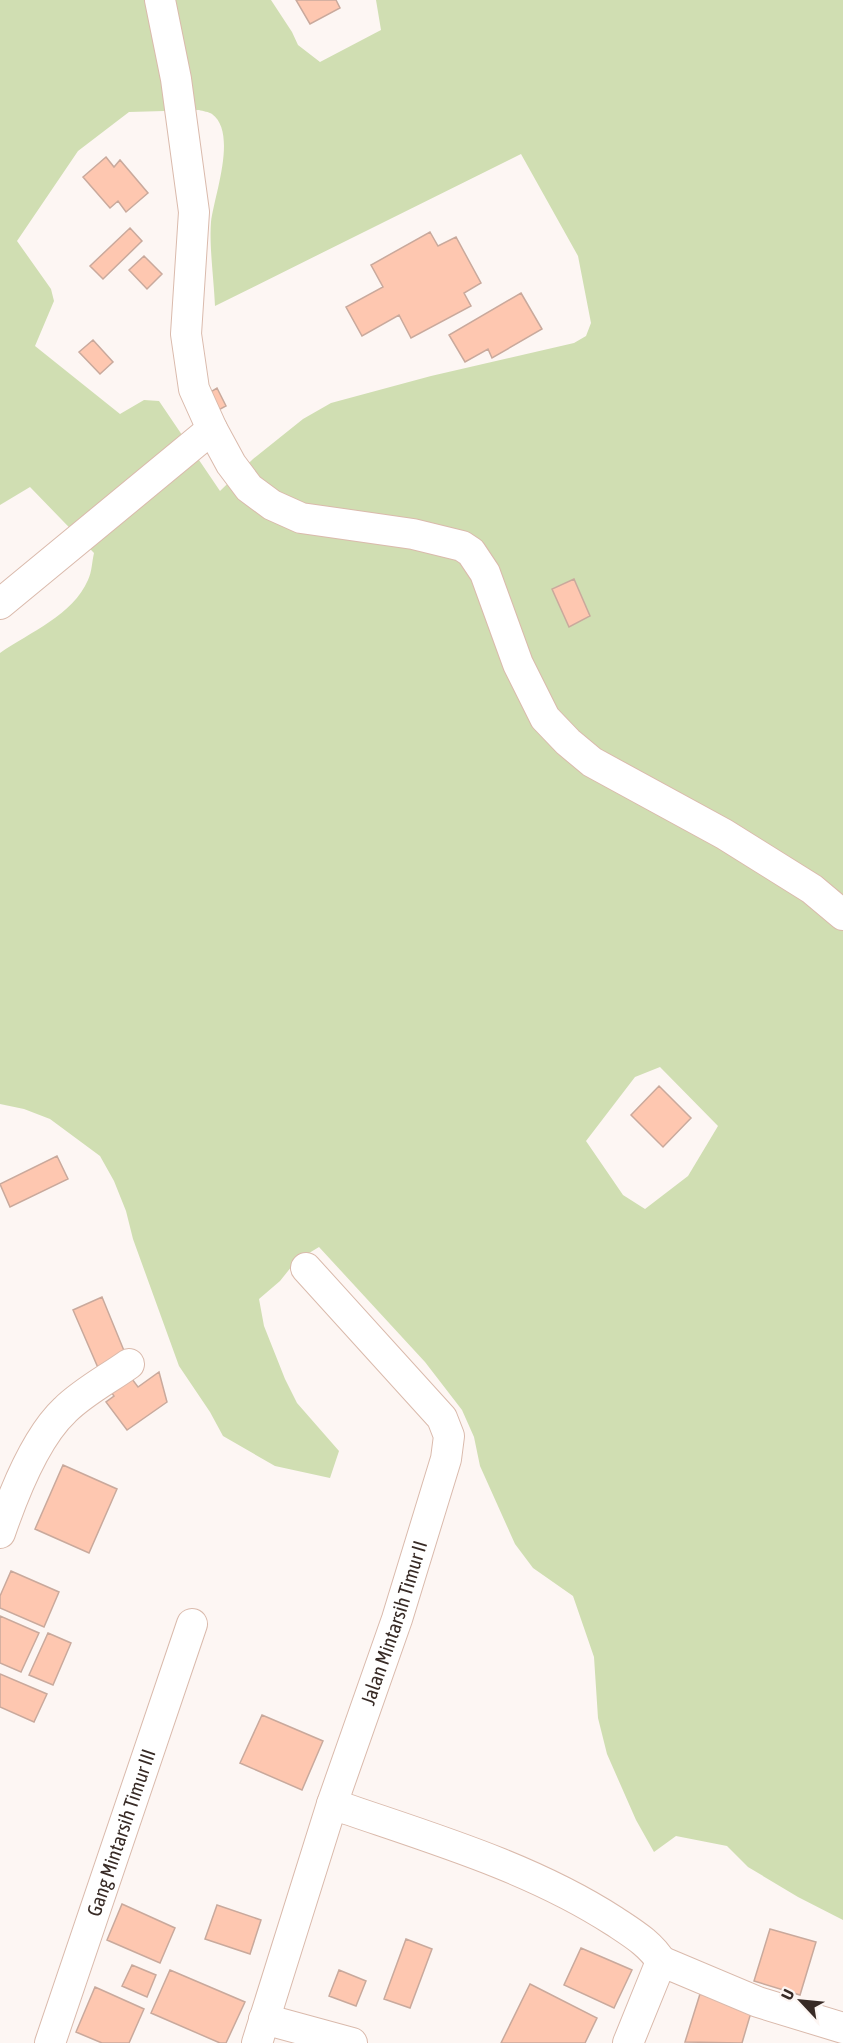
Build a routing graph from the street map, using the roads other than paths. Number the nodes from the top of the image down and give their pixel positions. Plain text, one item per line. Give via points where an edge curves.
1 (160, 0) edge
2 (212, 429) junction
3 (0, 604) edge
4 (843, 915) edge
5 (306, 1268) dead end
6 (129, 1364) dead end
7 (0, 1533) edge
8 (192, 1624) dead end
9 (332, 1804) junction
10 (662, 1963) junction
11 (843, 2028) edge
12 (260, 2031) edge
13 (50, 2043) edge
14 (352, 2043) edge
15 (628, 2043) edge

1 - 2 street via 176,79 194,212 186,334 194,389
2 - 3 street
2 - 4 street via 249,488 272,505 301,518 413,534 462,546 471,552 485,573 518,664 546,718 568,742 592,762 724,834 803,883
5 - 9 street, Jalan Mintarsih Timur II via 442,1418 449,1436 446,1459 397,1619
6 - 7 street via 64,1410 37,1449
8 - 13 street, Gang Mintarsih Timur III
9 - 10 street via 469,1852 564,1892 636,1935
9 - 12 street, Jalan Mintarsih Timur II
10 - 11 street via 758,2002
10 - 15 street
12 - 14 street, Jalan Mintarsih Timur II

